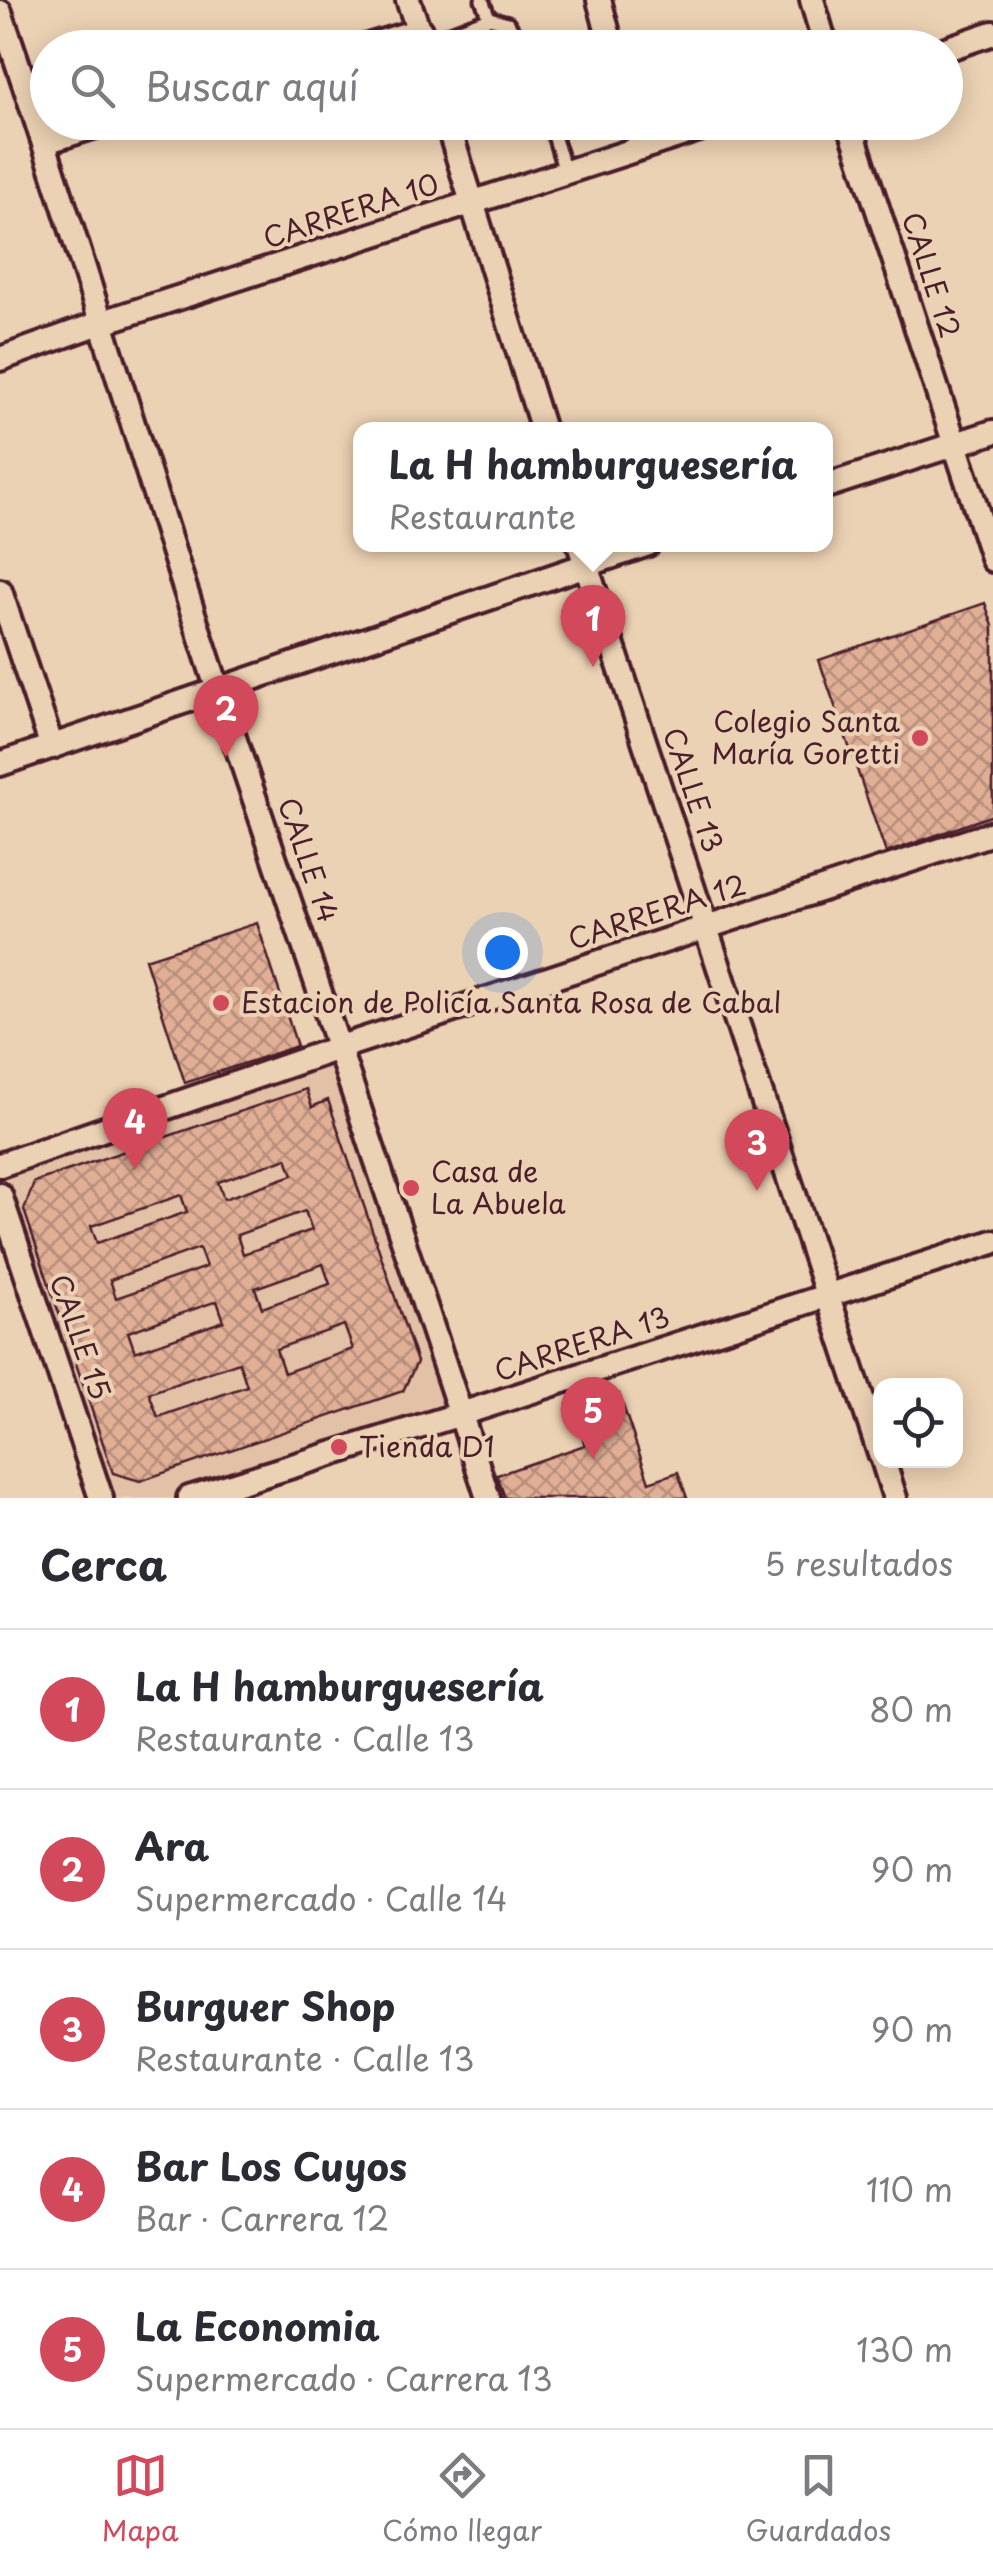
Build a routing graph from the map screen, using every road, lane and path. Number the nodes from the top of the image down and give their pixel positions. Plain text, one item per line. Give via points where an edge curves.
1 (408, 0) edge
2 (482, 0) edge
3 (600, 0) edge
4 (812, 0) edge
5 (0, 12) edge
6 (489, 18) junction
7 (419, 30) edge
8 (453, 30) edge
9 (512, 30) edge
10 (608, 30) edge
11 (821, 30) edge
12 (993, 33) edge
13 (963, 43) edge
14 (30, 99) edge
15 (51, 140) edge
16 (452, 140) edge
17 (555, 140) edge
18 (640, 140) edge
19 (666, 140) edge
20 (855, 140) edge
21 (45, 142) joint
22 (642, 148) junction
23 (565, 172) junction
24 (471, 204) junction
25 (100, 323) junction
26 (0, 359) edge
27 (540, 422) edge
28 (993, 432) edge
29 (954, 444) junction
30 (833, 484) edge
31 (582, 555) edge
32 (993, 560) edge
33 (0, 590) edge
34 (219, 692) junction
35 (52, 747) junction
36 (0, 764) edge
37 (993, 833) edge
38 (708, 927) junction
39 (341, 1047) junction
40 (0, 1165) edge
41 (0, 1196) edge
42 (993, 1242) edge
43 (828, 1296) junction
44 (461, 1414) junction
45 (873, 1430) edge
46 (885, 1468) edge
47 (101, 1498) edge
48 (189, 1498) edge
49 (488, 1498) edge
50 (895, 1498) edge

1 - 7 street
2 - 6 lane
3 - 10 street
4 - 11 street
5 - 14 street, CALLE 14
6 - 8 lane
6 - 9 lane
12 - 13 street
15 - 21 street
16 - 24 street
17 - 23 lane
18 - 22 street
19 - 22 street, CARRERA 10
20 - 29 street, CALLE 12
21 - 25 street, CALLE 14
22 - 23 street, CARRERA 10
23 - 24 street, CARRERA 10
24 - 25 street, CARRERA 10
24 - 27 street
25 - 26 street, CARRERA 10
25 - 34 street, CALLE 14
28 - 29 street
29 - 30 street
29 - 32 street, CALLE 12
31 - 34 street
31 - 38 street, CALLE 13
33 - 35 street
34 - 35 street
34 - 39 street, CALLE 14
35 - 36 street
37 - 38 street, CARRERA 12
38 - 39 street, CARRERA 12
38 - 43 street, CALLE 13
39 - 40 street, CARRERA 12
39 - 44 street, CALLE 14
41 - 47 street, CALLE 15
42 - 43 street, CARRERA 13
43 - 44 street, CARRERA 13
43 - 45 street, CALLE 13
44 - 48 street, CARRERA 13
44 - 49 street, CALLE 14
46 - 50 street, CALLE 13

